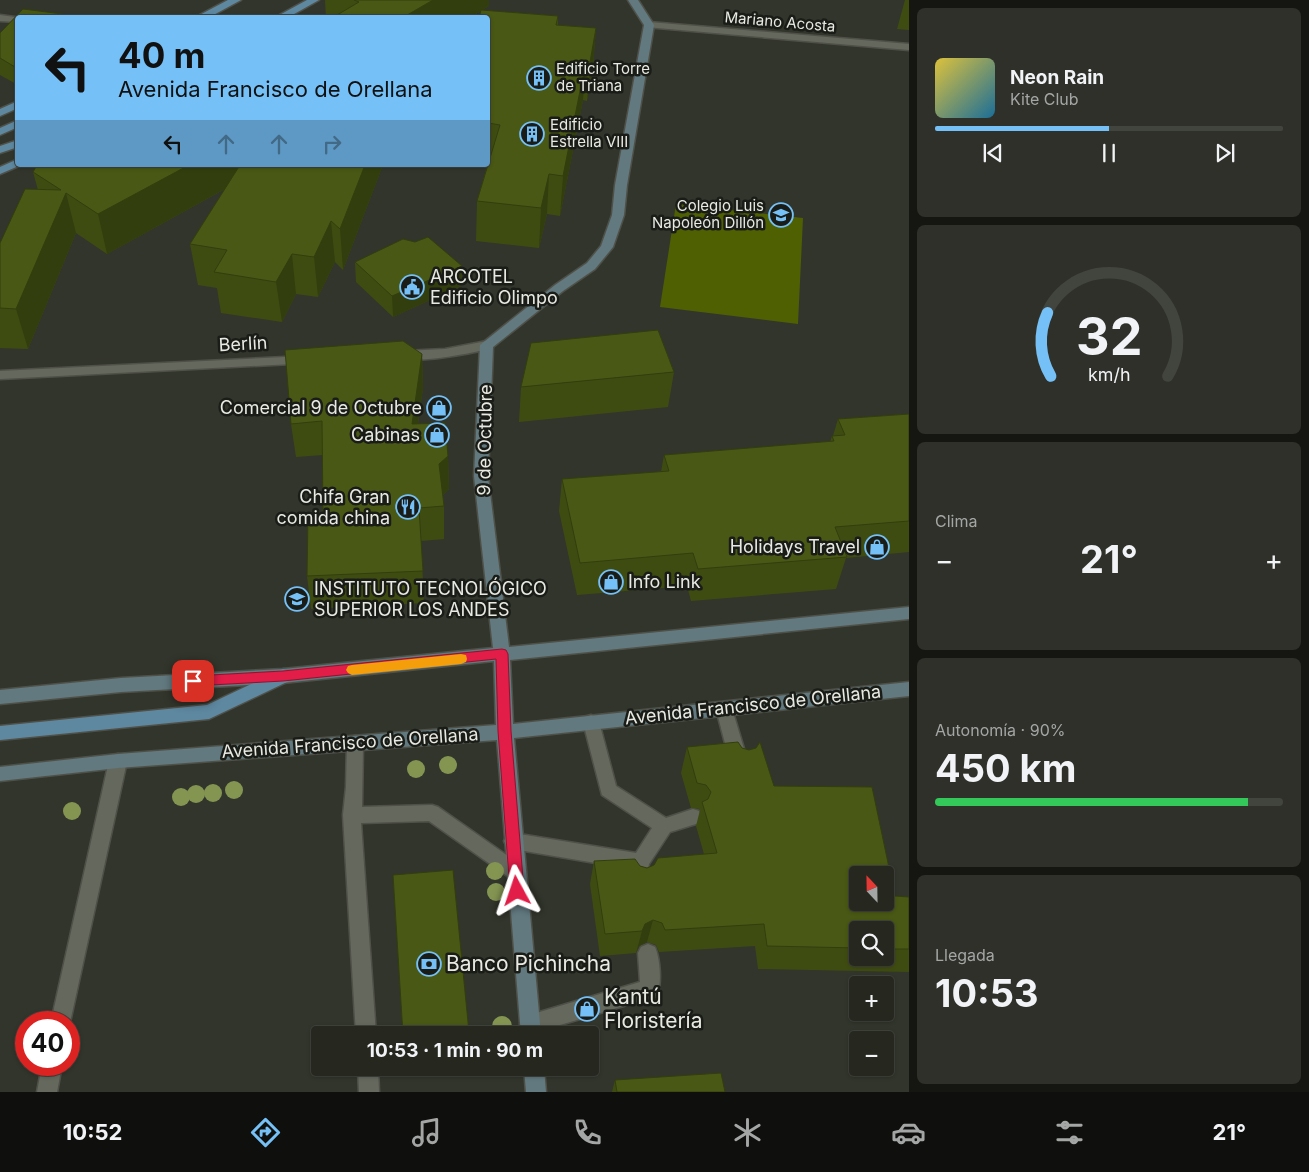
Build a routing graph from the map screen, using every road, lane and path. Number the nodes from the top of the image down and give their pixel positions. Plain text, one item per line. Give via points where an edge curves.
1 (236, 0) edge
2 (314, 0) edge
3 (633, 0) edge
4 (205, 15) edge
5 (285, 15) edge
6 (0, 18) edge
7 (15, 20) edge
8 (649, 25) junction
9 (909, 47) edge
10 (15, 106) edge
11 (0, 113) edge
12 (15, 125) edge
13 (0, 132) edge
14 (15, 144) edge
15 (0, 150) edge
16 (15, 164) edge
17 (0, 171) edge
18 (487, 345) junction
19 (396, 356) edge
20 (316, 360) edge
21 (0, 375) edge
22 (909, 613) edge
23 (502, 654) junction
24 (283, 676) junction
25 (909, 689) edge
26 (0, 697) edge
27 (724, 708) junction
28 (591, 722) junction
29 (505, 731) junction
30 (0, 733) edge
31 (355, 743) junction
32 (118, 761) junction
33 (740, 766) edge
34 (0, 774) edge
35 (352, 815) junction
36 (693, 817) dead end
37 (664, 826) junction
38 (513, 841) junction
39 (640, 862) junction
40 (516, 872) junction
41 (641, 882) edge
42 (648, 953) dead end
43 (63, 1011) edge
44 (365, 1026) edge
45 (530, 1026) edge
46 (542, 1026) edge
47 (50, 1076) edge
48 (368, 1076) edge
49 (535, 1076) edge
50 (47, 1092) edge
51 (369, 1092) edge
52 (536, 1092) edge

1 - 4 main road
2 - 5 main road
3 - 8 street
6 - 7 street
8 - 9 street, Mariano Acosta
8 - 18 street via 618,215 607,247 591,266
10 - 11 main road
12 - 13 main road
14 - 15 main road
16 - 17 main road
18 - 19 street via 445,354
18 - 23 street, 9 de Octubre via 481,476
20 - 21 street, Berlín
22 - 23 street
23 - 24 street
23 - 29 street, 9 de Octubre
24 - 26 street via 121,685
24 - 30 main road via 209,712
25 - 27 street, Avenida Francisco de Orellana
27 - 28 street, Avenida Francisco de Orellana
27 - 33 street
28 - 29 street, Avenida Francisco de Orellana
28 - 37 street via 608,790
29 - 31 street, Avenida Francisco de Orellana
29 - 38 street, 9 de Octubre
31 - 32 street, Avenida Francisco de Orellana
31 - 35 street
32 - 34 street, Avenida Francisco de Orellana
32 - 43 street
35 - 40 street via 432,813
35 - 44 street
36 - 37 street
37 - 39 street
38 - 39 street
38 - 40 street, 9 de Octubre
39 - 41 street
40 - 45 street, 9 de Octubre
42 - 46 street via 650,989
47 - 50 street
48 - 51 street
49 - 52 street

